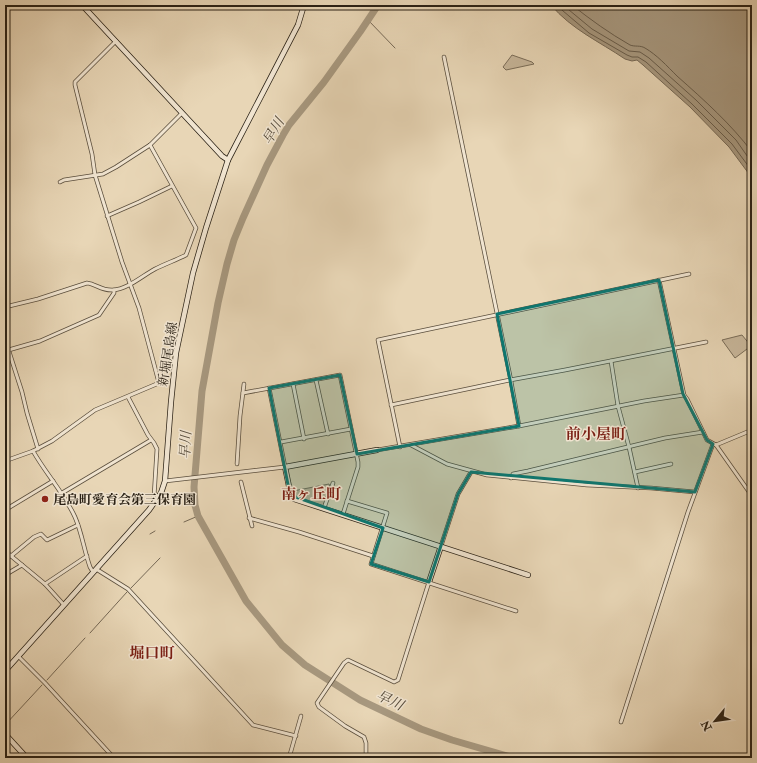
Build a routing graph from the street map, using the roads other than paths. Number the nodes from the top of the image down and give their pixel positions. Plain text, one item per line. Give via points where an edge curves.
1 (82, 5) edge
2 (304, 5) edge
3 (116, 41) junction
4 (444, 57) dead end
5 (182, 113) junction
6 (150, 145) junction
7 (228, 160) junction
8 (95, 175) junction
9 (60, 182) dead end
10 (172, 186) junction
11 (107, 216) junction
12 (689, 274) dead end
13 (659, 280) junction
14 (130, 284) junction
15 (114, 290) junction
16 (5, 307) edge
17 (497, 314) junction
18 (5, 339) edge
19 (706, 342) dead end
20 (673, 349) junction
21 (6, 350) edge
22 (611, 361) junction
23 (316, 380) junction
24 (510, 380) junction
25 (244, 384) dead end
26 (293, 384) junction
27 (269, 388) junction
28 (243, 393) junction
29 (684, 395) junction
30 (128, 397) junction
31 (391, 405) junction
32 (618, 406) junction
33 (519, 426) junction
34 (351, 430) junction
35 (752, 430) edge
36 (703, 432) junction
37 (328, 434) junction
38 (304, 439) junction
39 (151, 440) junction
40 (280, 442) junction
41 (411, 445) junction
42 (714, 445) junction
43 (400, 447) junction
44 (630, 448) junction
45 (38, 449) junction
46 (377, 450) joint
47 (33, 451) junction
48 (357, 454) junction
49 (5, 461) edge
50 (237, 464) dead end
51 (671, 464) dead end
52 (285, 467) junction
53 (471, 472) junction
54 (635, 472) junction
55 (511, 478) junction
56 (53, 481) junction
57 (165, 481) junction
58 (241, 482) dead end
59 (332, 482) dead end
60 (638, 488) junction
61 (695, 492) junction
62 (62, 493) junction
63 (752, 496) edge
64 (156, 501) junction
65 (347, 501) junction
66 (324, 508) junction
67 (5, 510) edge
68 (343, 514) junction
69 (249, 518) junction
70 (78, 525) junction
71 (252, 526) dead end
72 (383, 528) junction
73 (441, 546) junction
74 (5, 551) edge
75 (11, 556) junction
76 (87, 556) junction
77 (373, 556) junction
78 (22, 565) junction
79 (95, 570) junction
80 (5, 575) edge
81 (528, 575) dead end
82 (429, 582) junction
83 (45, 584) junction
84 (64, 605) junction
85 (516, 610) dead end
86 (18, 656) junction
87 (5, 671) edge
88 (301, 716) dead end
89 (621, 722) dead end
90 (5, 734) edge
91 (296, 736) junction
92 (27, 758) edge
93 (114, 758) edge
94 (289, 758) edge
95 (366, 758) edge

1 - 3 main road
2 - 7 main road, 新堀尾島線 via 298,25
3 - 5 main road
3 - 8 street via 75,82
4 - 17 street
5 - 6 street
5 - 7 main road
6 - 8 street via 116,167
6 - 10 street
7 - 57 main road, 新堀尾島線 via 198,255 186,305 173,377
8 - 9 street
8 - 11 street
10 - 11 street
10 - 14 street via 196,228 186,255 154,269
11 - 14 street
12 - 13 street
13 - 17 street
13 - 20 street
14 - 15 street
14 - 30 street via 159,382 158,385
15 - 16 street via 101,289 87,283
15 - 21 street via 99,315 40,341
17 - 24 street
17 - 31 street via 378,340
18 - 21 street
19 - 20 street
20 - 22 street
20 - 29 street
21 - 45 street via 22,392
22 - 24 street
22 - 32 street
23 - 26 street
23 - 34 street via 340,375
23 - 37 street
24 - 31 street
24 - 33 street
25 - 28 street
26 - 27 street
26 - 38 street
27 - 28 street
27 - 40 street
28 - 50 street
29 - 32 street
29 - 36 street
30 - 39 street
30 - 45 street via 94,410
31 - 43 street
32 - 33 street
32 - 44 street
33 - 41 street
34 - 37 street
34 - 48 street
35 - 42 street
36 - 42 street via 707,440
36 - 44 street via 665,438
37 - 38 street
38 - 40 street
39 - 62 street
39 - 64 street via 157,449 154,497
40 - 52 street
41 - 43 street
41 - 53 street via 446,464
42 - 61 street
42 - 63 street
43 - 46 street
44 - 54 street
44 - 55 street via 528,470 514,474
45 - 47 street
46 - 48 main road
47 - 49 street
47 - 56 street
48 - 52 main road
48 - 65 street via 358,467
51 - 54 street
52 - 57 street
52 - 66 main road via 292,498
53 - 55 street
53 - 73 street via 458,494
54 - 60 street
55 - 60 street
56 - 62 street
56 - 67 street
57 - 64 main road, 新堀尾島線
58 - 69 street
59 - 66 street
60 - 61 street
61 - 89 street
62 - 70 street
64 - 79 main road, 新堀尾島線
65 - 68 street
65 - 72 street via 387,513
66 - 68 main road
68 - 72 main road
69 - 71 street
69 - 77 street
70 - 75 street via 47,540 41,534
70 - 76 street
72 - 73 main road
72 - 77 street
73 - 81 main road
73 - 82 main road
74 - 75 street
75 - 78 street
76 - 79 street via 90,567
76 - 83 street
77 - 82 street via 371,564
78 - 80 street
78 - 83 street
79 - 84 main road, 新堀尾島線
79 - 91 street via 128,589 253,725
82 - 85 street
82 - 95 street via 398,680 394,682 348,660 318,700 319,707 364,737
83 - 84 street
84 - 86 main road, 新堀尾島線
86 - 87 main road, 新堀尾島線
86 - 93 street
88 - 91 street
90 - 92 main road
91 - 94 street

